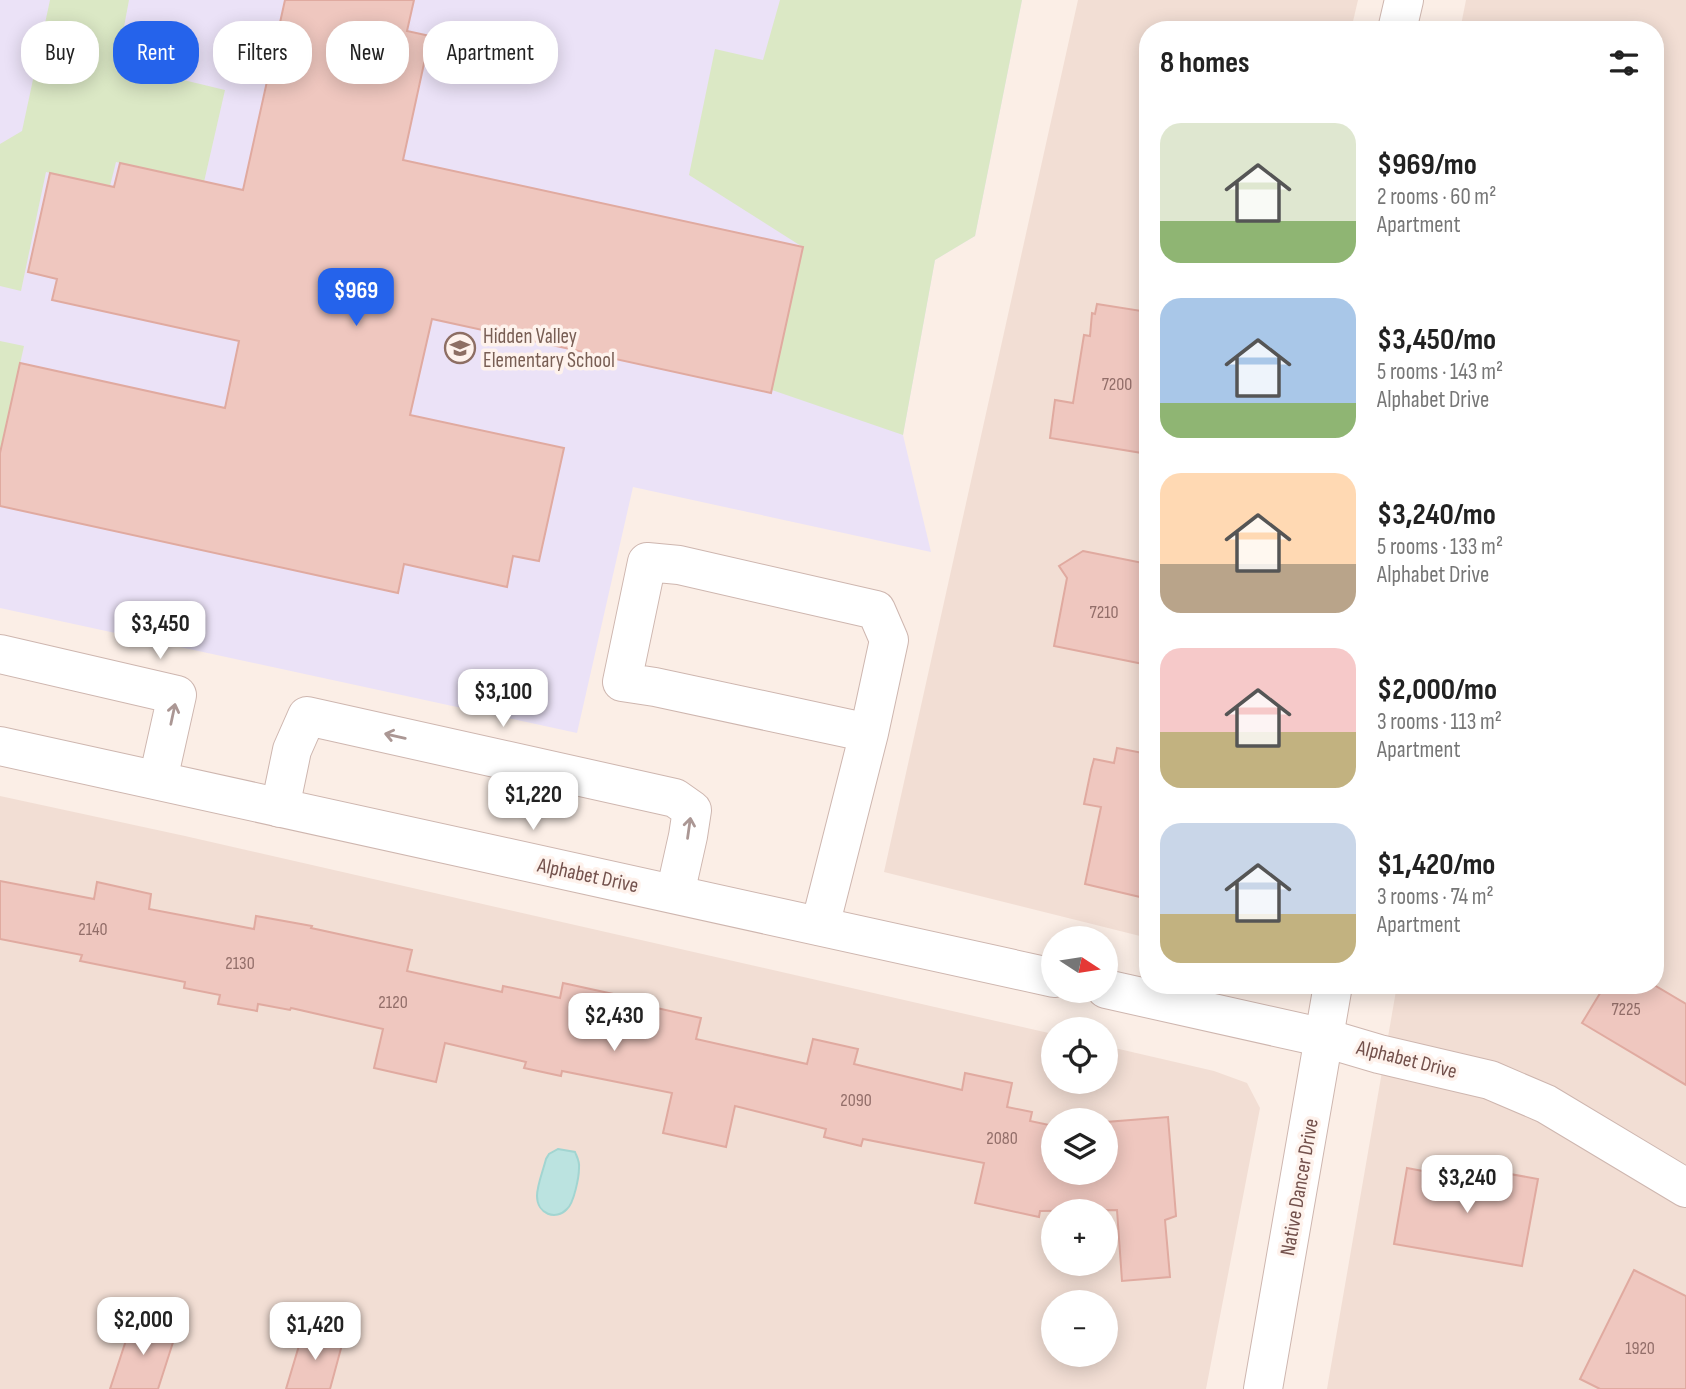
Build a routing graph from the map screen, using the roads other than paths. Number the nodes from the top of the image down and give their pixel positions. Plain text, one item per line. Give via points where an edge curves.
1 (1404, 0) edge
2 (1399, 21) edge
3 (0, 654) edge
4 (869, 733) junction
5 (0, 746) edge
6 (158, 780) junction
7 (280, 808) junction
8 (675, 894) junction
9 (820, 926) junction
10 (1041, 975) edge
11 (1118, 992) edge
12 (1332, 994) edge
13 (1325, 1038) junction
14 (1686, 1188) edge
15 (1264, 1389) edge

1 - 2 street
6 -> 3 street via 177,695
4 - 4 street via 889,640 876,610 647,562 622,682
4 - 9 street
5 - 6 street, Alphabet Drive
6 - 7 street, Alphabet Drive
7 - 8 street, Alphabet Drive
8 -> 7 street via 692,810 675,798 307,716 292,750
8 - 9 street, Alphabet Drive
9 - 10 street, Alphabet Drive
11 - 13 street, Alphabet Drive
12 - 13 street, Native Dancer Drive
13 - 14 street, Alphabet Drive via 1490,1080 1546,1104
13 - 15 street, Native Dancer Drive

